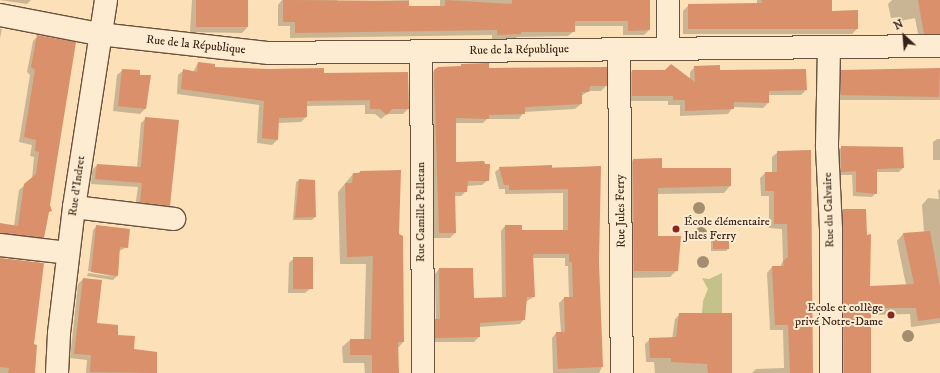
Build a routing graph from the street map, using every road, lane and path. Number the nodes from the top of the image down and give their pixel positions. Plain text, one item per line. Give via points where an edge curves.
1 (106, 0) edge
2 (668, 0) edge
3 (0, 15) edge
4 (99, 34) junction
5 (940, 46) edge
6 (668, 48) junction
7 (829, 48) junction
8 (619, 49) junction
9 (421, 52) junction
10 (74, 207) junction
11 (174, 219) dead end
12 (0, 245) edge
13 (68, 253) junction
14 (57, 373) edge
15 (423, 373) edge
16 (622, 373) edge
17 (832, 373) edge

1 - 4 street, Rue d'Indret
2 - 6 street
3 - 4 street, Rue de la République
4 - 9 street, Rue de la République via 269,53
4 - 10 street, Rue d'Indret
5 - 7 street, Rue de la République
6 - 7 street, Rue de la République
6 - 8 street, Rue de la République
7 - 17 street, Rue du Calvaire via 827,147 831,229
8 - 9 street, Rue de la République
8 - 16 street, Rue Jules Ferry
9 - 15 street, Rue Camille Pelletan
10 - 11 street
10 - 13 street, Rue d'Indret
12 - 13 street
13 - 14 street, Rue d'Indret

